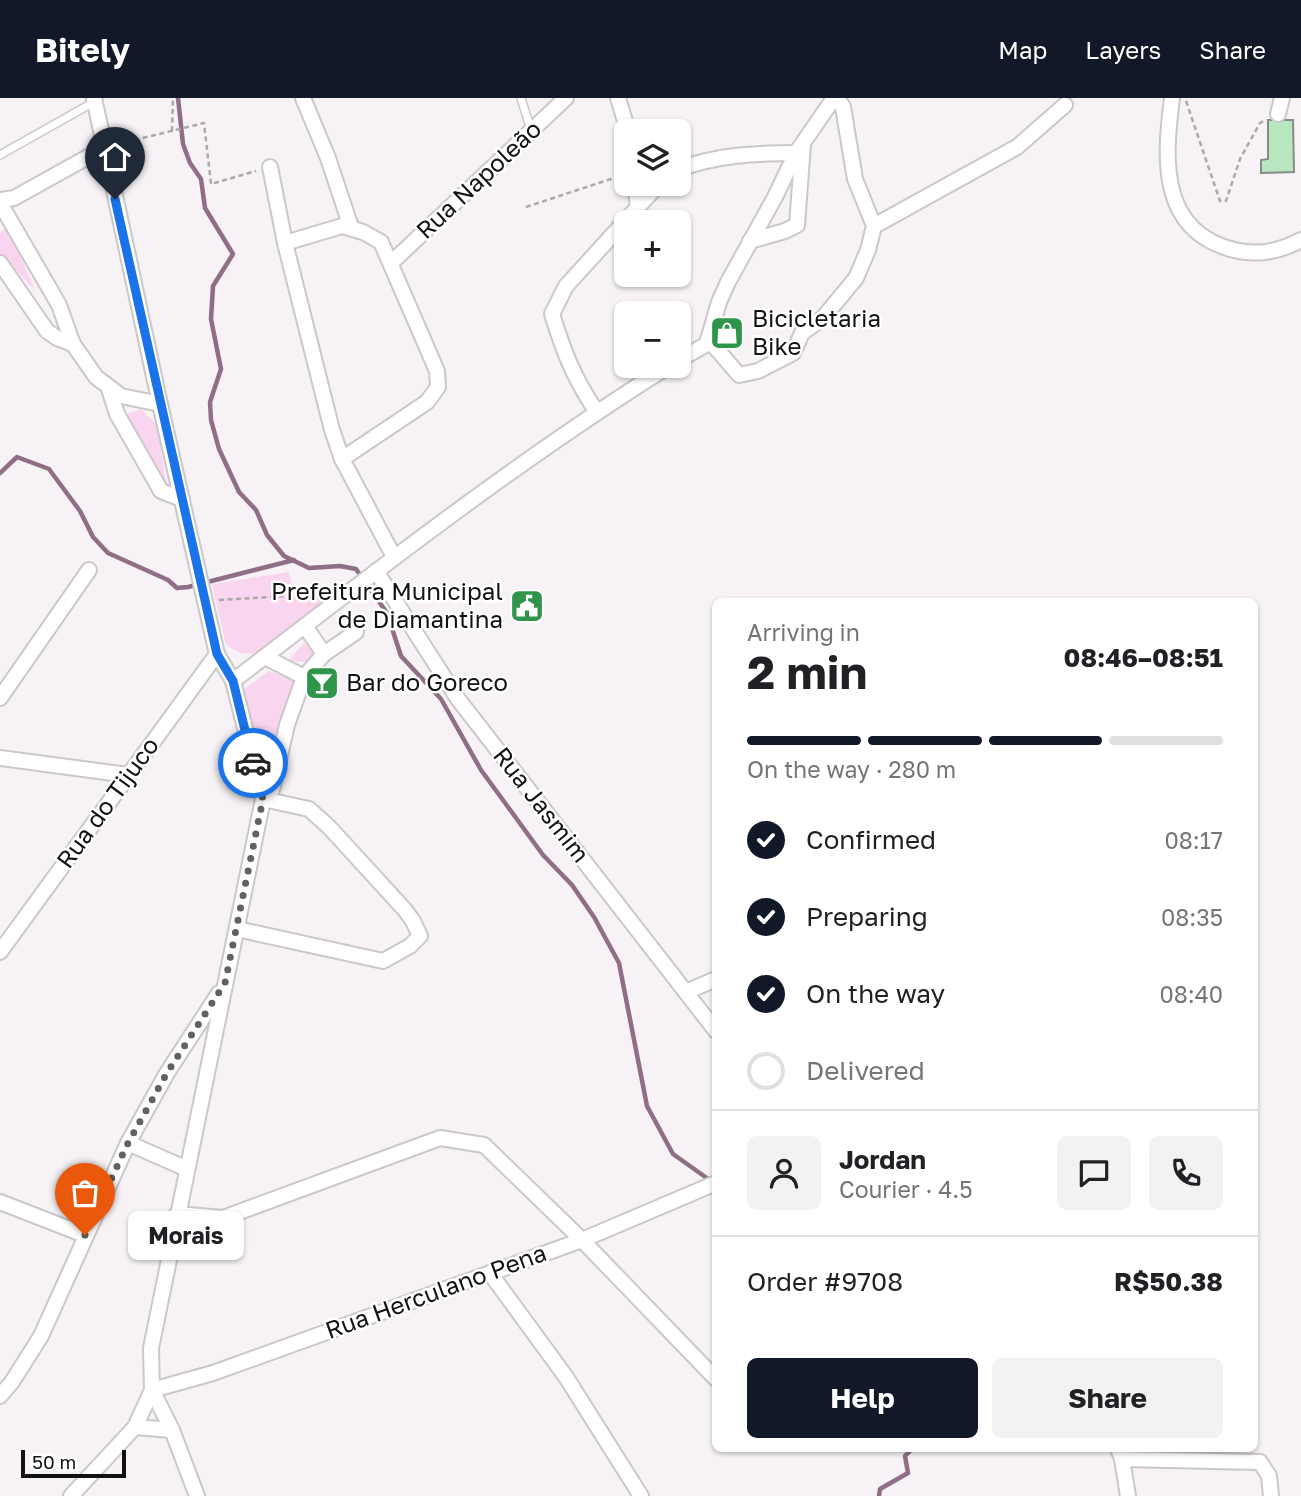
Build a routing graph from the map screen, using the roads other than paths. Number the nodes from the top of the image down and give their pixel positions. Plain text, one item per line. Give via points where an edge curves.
1 (303, 98) edge
2 (521, 98) edge
3 (566, 98) edge
4 (618, 98) edge
5 (835, 98) edge
6 (1172, 98) edge
7 (1282, 98) edge
8 (94, 100) edge
9 (1065, 105) dead end
10 (1278, 114) road end
11 (624, 119) edge
12 (532, 130) junction
13 (104, 148) junction
14 (799, 148) junction
15 (0, 155) edge
16 (691, 165) edge
17 (270, 167) road end
18 (637, 196) edge
19 (648, 196) edge
20 (4, 207) edge
21 (638, 207) junction
22 (874, 226) junction
23 (351, 227) junction
24 (1301, 240) edge
25 (750, 241) junction
26 (285, 243) junction
27 (0, 263) edge
28 (391, 263) junction
29 (47, 286) junction
30 (25, 301) junction
31 (708, 339) junction
32 (73, 344) junction
33 (691, 353) edge
34 (650, 378) edge
35 (109, 389) junction
36 (160, 404) junction
37 (596, 411) junction
38 (341, 459) junction
39 (182, 499) junction
40 (394, 557) junction
41 (89, 570) dead end
42 (374, 573) junction
43 (304, 626) junction
44 (356, 632) dead end
45 (217, 654) junction
46 (324, 654) junction
47 (265, 657) junction
48 (304, 677) junction
49 (233, 681) junction
50 (0, 698) edge
51 (0, 758) edge
52 (128, 775) junction
53 (263, 799) junction
54 (237, 929) junction
55 (0, 952) edge
56 (712, 981) edge
57 (225, 983) junction
58 (686, 992) junction
59 (712, 1026) edge
60 (128, 1143) junction
61 (187, 1169) junction
62 (710, 1185) edge
63 (0, 1202) edge
64 (177, 1214) junction
65 (85, 1235) junction
66 (582, 1240) junction
67 (490, 1273) junction
68 (712, 1375) edge
69 (152, 1390) junction
70 (0, 1396) edge
71 (135, 1426) junction
72 (172, 1430) junction
73 (1120, 1454) edge
74 (71, 1496) edge
75 (197, 1496) edge
76 (641, 1496) edge
77 (1128, 1496) edge
78 (1271, 1496) edge

1 - 23 street
2 - 12 lane
3 - 12 street, Rua Napoleão
4 - 11 street
5 - 14 street
5 - 22 street via 843,107 855,179
6 - 24 street via 1167,156 1181,217 1207,239 1242,252 1259,254
7 - 10 street
8 - 13 street
8 - 15 lane
9 - 22 street via 1017,147
12 - 28 street, Rua Napoleão
13 - 20 street
13 - 36 street
14 - 16 street
14 - 25 street
14 - 25 street via 797,225
17 - 26 street
18 - 21 street
19 - 21 street
20 - 29 street
21 - 37 street via 566,286 552,314 564,355
22 - 31 street via 856,278 823,318 802,333 793,353 740,375
23 - 26 street
23 - 28 street via 381,242
25 - 31 street via 719,302
26 - 38 street
27 - 30 street
28 - 38 street via 438,371 438,387 427,402
29 - 30 street
29 - 32 street
30 - 32 street via 47,331
31 - 33 street
32 - 35 street
34 - 37 street
35 - 36 street
35 - 39 street via 117,414 161,491
36 - 39 street
37 - 40 street
38 - 40 street
39 - 45 street
40 - 42 street
41 - 50 street
42 - 43 street
42 - 58 street, Rua Jasmim via 458,699
43 - 46 street
43 - 47 street
44 - 46 street
45 - 49 street
45 - 52 street, Rua do Tijuco
46 - 48 street
47 - 48 street
47 - 49 street
48 - 53 street via 272,790
49 - 53 street
51 - 52 street
52 - 55 street, Rua do Tijuco
53 - 54 street
53 - 54 street via 309,809 413,920 420,936 383,961
54 - 57 street
56 - 58 street
57 - 60 street
57 - 61 street
58 - 59 street, Rua Jasmim
60 - 61 street
60 - 65 street
61 - 64 street
62 - 66 street, Rua Herculano Pena
63 - 65 street
64 - 66 street via 223,1218 440,1138 484,1145
64 - 69 street via 151,1348
65 - 70 street via 41,1336
66 - 67 street, Rua Herculano Pena
66 - 68 street
67 - 69 street, Rua Herculano Pena via 213,1373
67 - 76 street via 566,1377
69 - 71 street
69 - 72 street
71 - 72 street
71 - 74 street
72 - 75 street
73 - 77 street
73 - 78 street via 1260,1462 1269,1476

